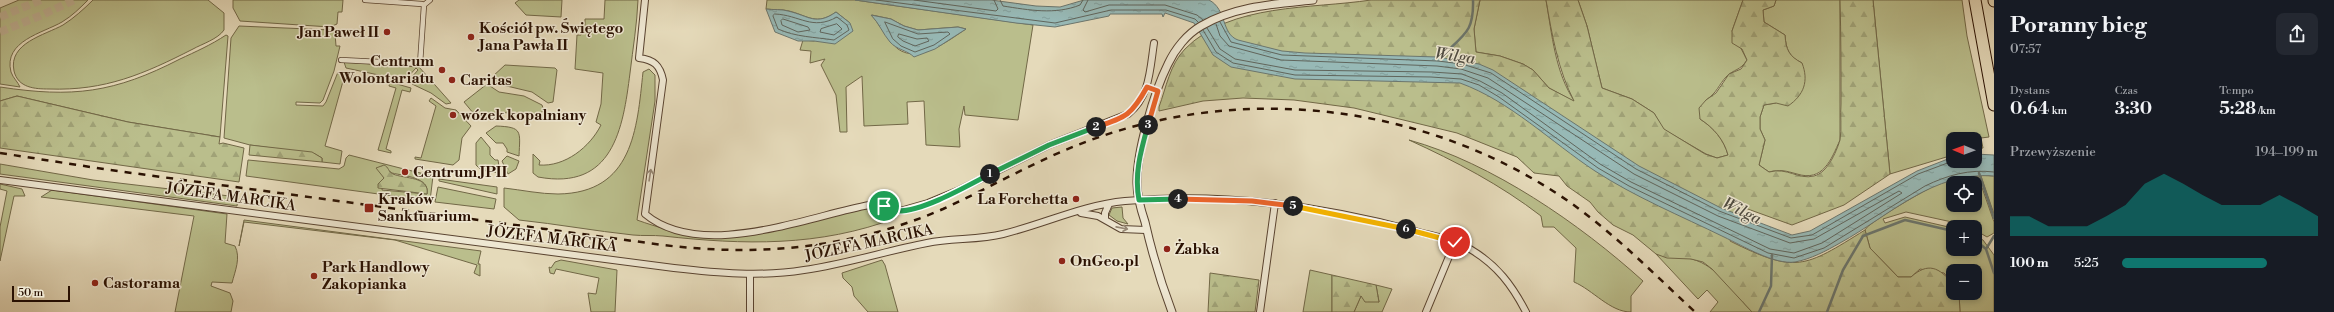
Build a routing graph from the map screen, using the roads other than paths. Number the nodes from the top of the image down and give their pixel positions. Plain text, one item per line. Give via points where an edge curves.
1 (365, 0) edge
2 (430, 0) edge
3 (645, 0) edge
4 (1313, 0) edge
5 (1975, 0) edge
6 (424, 6) junction
7 (1154, 43) dead end
8 (341, 60) dead end
9 (1147, 87) junction
10 (1158, 91) junction
11 (1994, 105) edge
12 (0, 180) edge
13 (1139, 200) junction
14 (1275, 203) junction
15 (1109, 204) junction
16 (1073, 213) junction
17 (1105, 219) junction
18 (1146, 230) junction
19 (1455, 242) junction
20 (750, 274) junction
21 (750, 312) edge
22 (1172, 312) edge
23 (1260, 312) edge
24 (1426, 312) edge
25 (1526, 312) edge

1 - 6 street
2 - 6 street
9 -> 3 street, JÓZEFA MARCIKA via 1135,108 1124,117 1049,145 957,191 908,210 896,211 881,205 869,205 743,234 684,232 666,227 645,214 663,80 657,64 639,58
4 - 10 street via 1260,6 1230,13 1206,23 1192,33 1173,55
5 - 11 highway
6 - 8 street via 420,64
7 - 9 street
9 - 10 street
10 - 13 street via 1139,161
12 - 20 street, JÓZEFA MARCIKA via 674,268
13 - 14 street, JÓZEFA MARCIKA via 1207,199
13 - 15 street, JÓZEFA MARCIKA
13 - 18 street
14 - 19 street, JÓZEFA MARCIKA via 1401,228
14 - 23 street
15 - 16 street, JÓZEFA MARCIKA
15 - 17 street via 1104,214
16 - 17 street, JÓZEFA MARCIKA via 1090,214
16 - 20 street, JÓZEFA MARCIKA via 1001,235 931,242 805,270
17 -> 18 street, JÓZEFA MARCIKA via 1121,229
18 - 22 street
19 - 24 street
19 - 25 street, JÓZEFA MARCIKA via 1469,248 1504,277 1514,288
20 - 21 street

